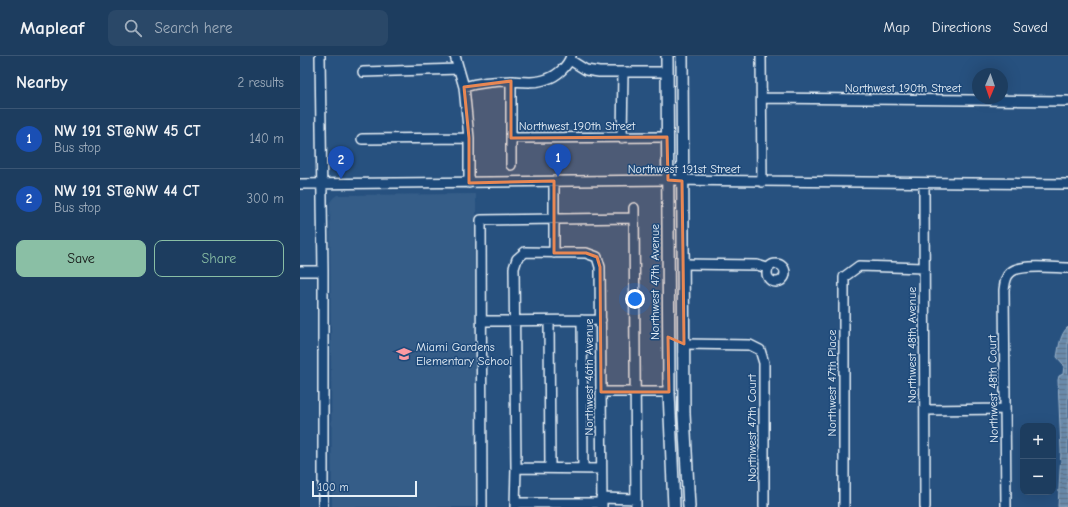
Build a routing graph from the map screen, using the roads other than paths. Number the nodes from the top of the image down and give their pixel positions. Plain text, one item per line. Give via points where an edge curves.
1 (320, 56) edge
2 (455, 56) edge
3 (667, 56) edge
4 (682, 56) edge
5 (761, 56) edge
6 (570, 58) edge
7 (459, 69) junction
8 (363, 72) dead end
9 (623, 72) junction
10 (667, 72) junction
11 (511, 81) junction
12 (464, 87) junction
13 (762, 98) junction
14 (1068, 101) edge
15 (667, 137) junction
16 (469, 138) junction
17 (511, 138) junction
18 (622, 138) junction
19 (362, 139) dead end
20 (511, 165) dead end
21 (668, 180) junction
22 (682, 181) junction
23 (554, 182) junction
24 (762, 182) junction
25 (469, 183) junction
26 (924, 183) junction
27 (300, 184) edge
28 (322, 184) junction
29 (1068, 184) edge
30 (634, 208) dead end
31 (634, 218) junction
32 (554, 219) junction
33 (554, 252) junction
34 (683, 264) junction
35 (767, 268) dead end
36 (924, 268) junction
37 (1068, 268) edge
38 (300, 271) edge
39 (323, 271) junction
40 (582, 320) junction
41 (601, 320) junction
42 (482, 321) junction
43 (515, 321) junction
44 (549, 321) junction
45 (668, 326) junction
46 (684, 344) junction
47 (601, 392) junction
48 (635, 392) junction
49 (669, 392) junction
50 (1006, 409) junction
51 (925, 410) junction
52 (684, 414) junction
53 (516, 468) junction
54 (550, 468) junction
55 (583, 468) junction
56 (601, 469) junction
57 (515, 503) edge
58 (602, 503) edge
59 (636, 503) edge
60 (323, 507) edge
61 (482, 507) edge
62 (674, 507) edge
63 (688, 507) edge
64 (764, 507) edge
65 (844, 507) edge
66 (925, 507) edge
67 (1006, 507) edge

1 - 28 street
2 - 7 street
3 - 10 main road, Northwest 47th Avenue
4 - 22 main road
5 - 13 street
6 - 9 street via 586,70
6 - 11 street via 561,71 548,79 535,82
7 - 8 street
7 - 12 street
9 - 10 street
9 - 18 street
10 - 15 main road, Northwest 47th Avenue
11 - 12 street
11 - 17 street
12 - 16 street
13 - 14 street, Northwest 190th Street
13 - 24 street
15 - 18 street, Northwest 190th Street
15 - 21 main road, Northwest 47th Avenue
16 - 19 street
16 - 25 street
17 - 18 street, Northwest 190th Street
17 - 20 street
21 - 22 street, Northwest 191st Street
21 - 23 street, Northwest 191st Street
21 - 45 main road, Northwest 47th Avenue
22 - 24 street, Northwest 191st Street
22 - 34 main road
23 - 25 street, Northwest 191st Street
23 - 32 street
24 - 26 street, Northwest 191st Street
25 - 28 street, Northwest 191st Street
26 - 29 street, Northwest 191st Street
26 - 36 street, Northwest 48th Avenue
27 - 28 street, Northwest 191st Street
28 - 39 street
30 - 31 street
31 - 32 street
31 - 48 street
32 - 33 street
32 - 42 street via 481,220
33 - 41 street, Northwest 46th Avenue via 586,253 597,257 600,267
33 - 43 street via 525,252 517,259 514,268
34 - 35 street via 757,265
34 - 46 main road
36 - 51 street, Northwest 48th Avenue
36 - 65 street, Northwest 47th Place via 858,266 844,277
37 - 50 street, Northwest 48th Court via 1026,267 1010,272 1005,280
38 - 39 street
39 - 60 street
40 - 41 street
40 - 44 street
40 - 55 street
41 - 47 street, Northwest 46th Avenue
42 - 43 street
42 - 61 street
43 - 44 street
43 - 53 street
44 - 54 street
45 - 46 main road
45 - 49 main road, Northwest 47th Avenue
46 - 52 main road
46 - 64 street, Northwest 47th Court via 750,346 760,350 764,363
47 - 48 street
47 - 56 street, Northwest 46th Avenue
48 - 49 street
48 - 59 street
49 - 52 main road via 677,400
49 - 62 main road, Northwest 47th Avenue
50 - 51 street
50 - 67 street, Northwest 48th Court
51 - 66 street, Northwest 48th Avenue
52 - 63 main road
53 - 54 street
53 - 57 street
54 - 55 street
55 - 56 street
56 - 58 street, Northwest 46th Avenue
57 - 58 street
58 - 59 street

